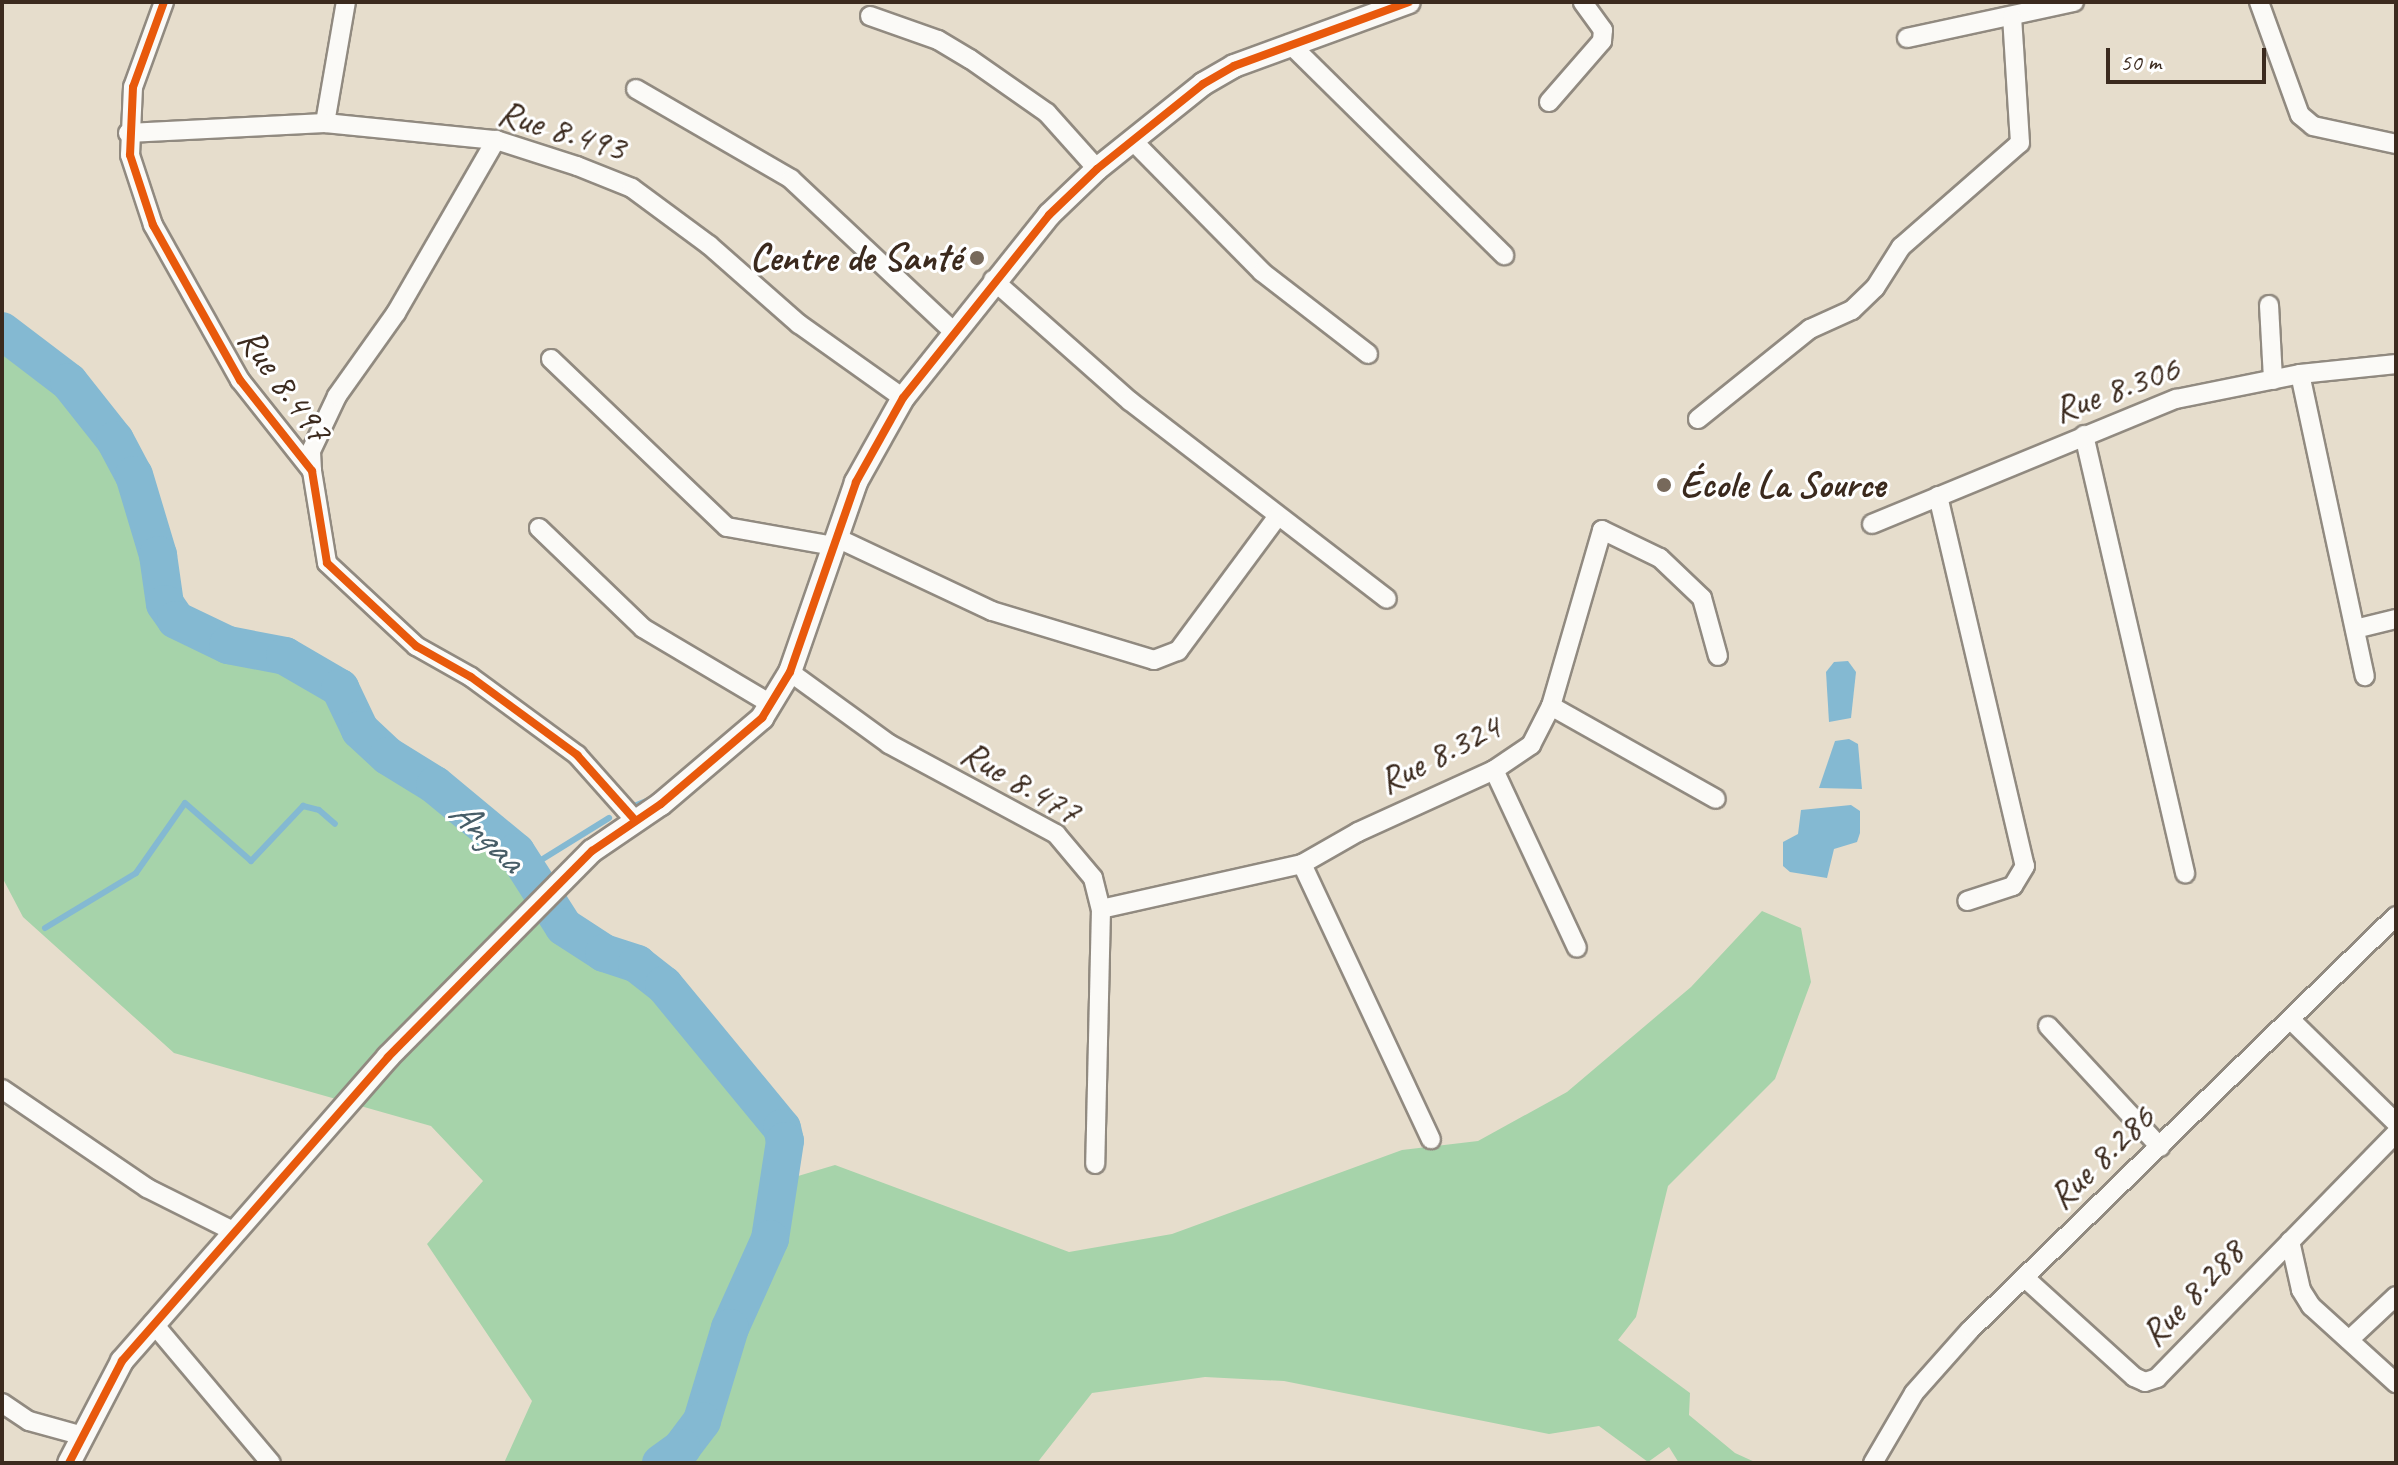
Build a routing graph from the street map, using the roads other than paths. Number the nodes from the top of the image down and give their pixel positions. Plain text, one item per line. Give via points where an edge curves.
1 (164, 2) edge
2 (346, 2) edge
3 (1409, 2) edge
4 (1583, 2) edge
5 (2074, 2) edge
6 (2259, 2) edge
7 (870, 16) dead end
8 (2012, 17) junction
9 (1907, 38) dead end
10 (1290, 44) junction
11 (636, 89) dead end
12 (1549, 102) dead end
13 (325, 123) junction
14 (128, 133) junction
15 (496, 140) junction
16 (1132, 140) junction
17 (2396, 144) edge
18 (1097, 169) junction
19 (1504, 255) dead end
20 (993, 280) junction
21 (2269, 305) dead end
22 (953, 331) junction
23 (1368, 354) dead end
24 (551, 359) dead end
25 (2396, 364) edge
26 (2300, 374) junction
27 (2273, 380) junction
28 (903, 398) junction
29 (1698, 419) dead end
30 (2084, 435) junction
31 (312, 471) junction
32 (1938, 496) junction
33 (1277, 517) junction
34 (1872, 524) dead end
35 (539, 528) dead end
36 (836, 542) junction
37 (1387, 599) dead end
38 (2396, 619) edge
39 (2355, 629) junction
40 (1718, 656) dead end
41 (790, 672) junction
42 (2365, 676) dead end
43 (771, 704) junction
44 (1551, 706) junction
45 (1494, 770) junction
46 (1716, 799) dead end
47 (635, 820) junction
48 (1302, 864) junction
49 (2185, 874) dead end
50 (1967, 901) dead end
51 (1101, 909) junction
52 (2396, 916) edge
53 (1577, 948) dead end
54 (2291, 1020) junction
55 (2048, 1026) dead end
56 (2, 1089) edge
57 (2396, 1123) edge
58 (2396, 1133) edge
59 (1431, 1139) dead end
60 (2160, 1147) junction
61 (1095, 1164) dead end
62 (235, 1232) junction
63 (2290, 1241) junction
64 (2025, 1278) junction
65 (2396, 1296) edge
66 (153, 1323) junction
67 (2349, 1340) junction
68 (2396, 1383) edge
69 (2, 1403) edge
70 (80, 1435) junction
71 (69, 1463) edge
72 (271, 1463) edge
73 (1873, 1463) edge

1 - 14 street, Rue 8.497 via 133,87
2 - 13 street
3 - 10 street
4 - 12 street via 1603,30 1602,41
5 - 8 street
6 - 17 street via 2300,115 2313,126
7 - 18 street via 938,40 970,59 1047,113
8 - 9 street
8 - 29 street via 2020,143 1901,247 1875,288 1852,310 1810,329
10 - 16 street via 1203,84
10 - 19 street
11 - 22 street via 791,179
13 - 14 street, Rue 8.493
13 - 15 street, Rue 8.493
14 - 31 street, Rue 8.497 via 153,225 240,380
15 - 28 street, Rue 8.493 via 632,188 709,245 799,324
15 - 31 street via 396,313 337,396 311,451
16 - 18 street
16 - 23 street via 1262,272
18 - 20 street
20 - 22 street
20 - 33 street via 1130,401
21 - 27 street
22 - 28 street
24 - 36 street via 727,527
25 - 26 street, Rue 8.306
26 - 27 street, Rue 8.306
26 - 39 street
27 - 30 street, Rue 8.306 via 2176,399
28 - 36 street via 856,482
30 - 32 street, Rue 8.306
30 - 49 street
31 - 47 street, Rue 8.497 via 321,541 333,572 416,646 471,677 577,755
32 - 34 street, Rue 8.306
32 - 50 street via 2025,866 2013,886
33 - 36 street via 1178,651 1154,660 992,611
33 - 37 street
35 - 43 street via 643,628
36 - 41 street
38 - 39 street
39 - 42 street
40 - 44 street, Rue 8.324 via 1702,598 1660,558 1606,529 1598,535
41 - 43 street
41 - 51 street, Rue 8.477 via 889,744 1056,834 1093,878
43 - 47 street via 732,747
44 - 45 street, Rue 8.324 via 1531,745
44 - 46 street
45 - 48 street, Rue 8.324 via 1358,832
45 - 53 street
47 - 62 street via 551,888 388,1057
48 - 51 street, Rue 8.324
48 - 59 street
51 - 61 street, Rue 8.477
52 - 54 street, Rue 8.286
54 - 57 street
54 - 60 street, Rue 8.286
55 - 60 street
56 - 62 street via 147,1188
58 - 63 street, Rue 8.288
60 - 64 street, Rue 8.286
62 - 66 street
63 - 64 street, Rue 8.288 via 2157,1378 2145,1382
63 - 67 street via 2306,1299
64 - 73 street, Rue 8.286 via 1914,1393
65 - 67 street
66 - 70 street via 122,1361
66 - 72 street
67 - 68 street
69 - 70 street via 29,1421
70 - 71 street

